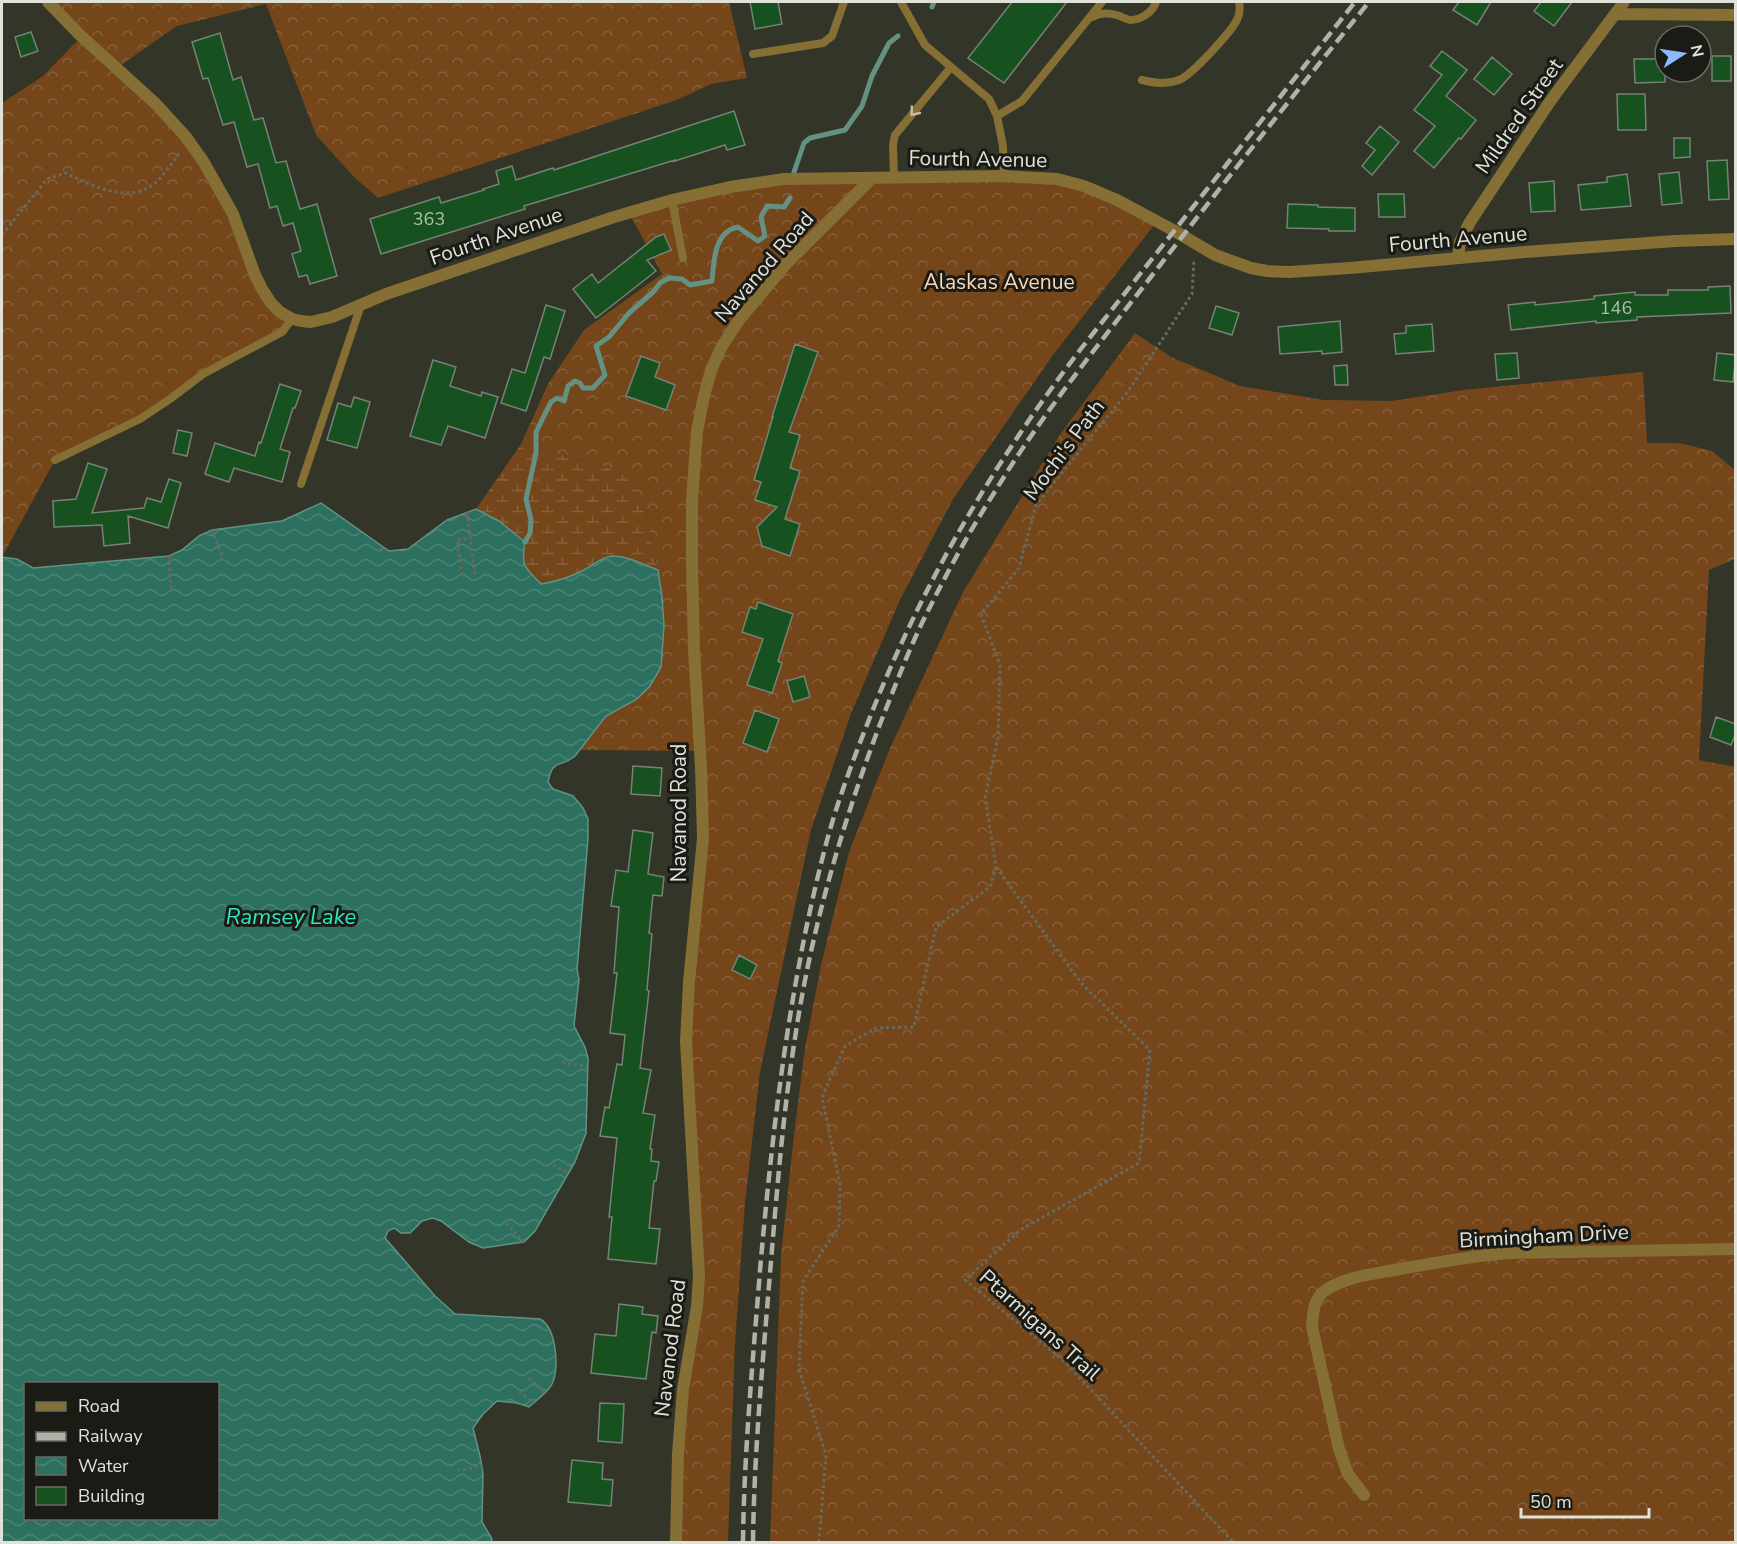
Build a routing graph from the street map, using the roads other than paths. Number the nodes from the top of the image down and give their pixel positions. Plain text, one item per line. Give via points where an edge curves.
1 (48, 2) edge
2 (844, 2) edge
3 (901, 2) edge
4 (1102, 2) edge
5 (1156, 2) edge
6 (1239, 2) edge
7 (1624, 2) edge
8 (1616, 15) junction
9 (1736, 15) edge
10 (1090, 18) junction
11 (753, 54) dead end
12 (951, 67) junction
13 (1142, 80) dead end
14 (997, 116) junction
15 (1004, 176) junction
16 (872, 178) junction
17 (894, 178) junction
18 (672, 200) junction
19 (1736, 239) edge
20 (683, 258) dead end
21 (1458, 258) junction
22 (361, 304) junction
23 (292, 319) junction
24 (56, 460) dead end
25 (301, 484) dead end
26 (1736, 1249) edge
27 (1364, 1495) dead end
28 (676, 1542) edge

1 - 23 street via 189,140 233,214 262,289 280,312
2 - 11 lane via 832,36 823,43
3 - 12 lane via 925,45
4 - 10 lane
5 - 10 lane via 1144,17 1130,20 1099,14
6 - 13 lane via 1239,17 1233,26 1181,80 1168,84
7 - 8 street, Mildred Street
8 - 9 street
8 - 21 street, Mildred Street via 1551,100 1470,222
10 - 14 lane via 1022,101
12 - 14 lane via 990,99
12 -> 17 lane via 895,135
14 - 15 lane via 1004,146
15 - 17 street, Fourth Avenue
15 - 21 street, Fourth Avenue via 1057,179 1084,186 1215,255 1251,268 1288,272
16 - 17 street, Fourth Avenue
16 - 18 street, Fourth Avenue via 784,179
16 - 28 street, Navanod Road via 787,263 739,320 711,370 697,431 692,564 703,838 686,1041 699,1276 682,1389
18 - 20 lane
18 - 22 street, Fourth Avenue
19 - 21 street, Fourth Avenue
22 - 23 street, Fourth Avenue via 311,322
22 - 25 lane
23 - 24 lane via 282,332 203,374 140,419
26 - 27 street, Birmingham Drive via 1475,1256 1378,1273 1332,1286 1315,1303 1312,1327 1339,1449 1348,1474

